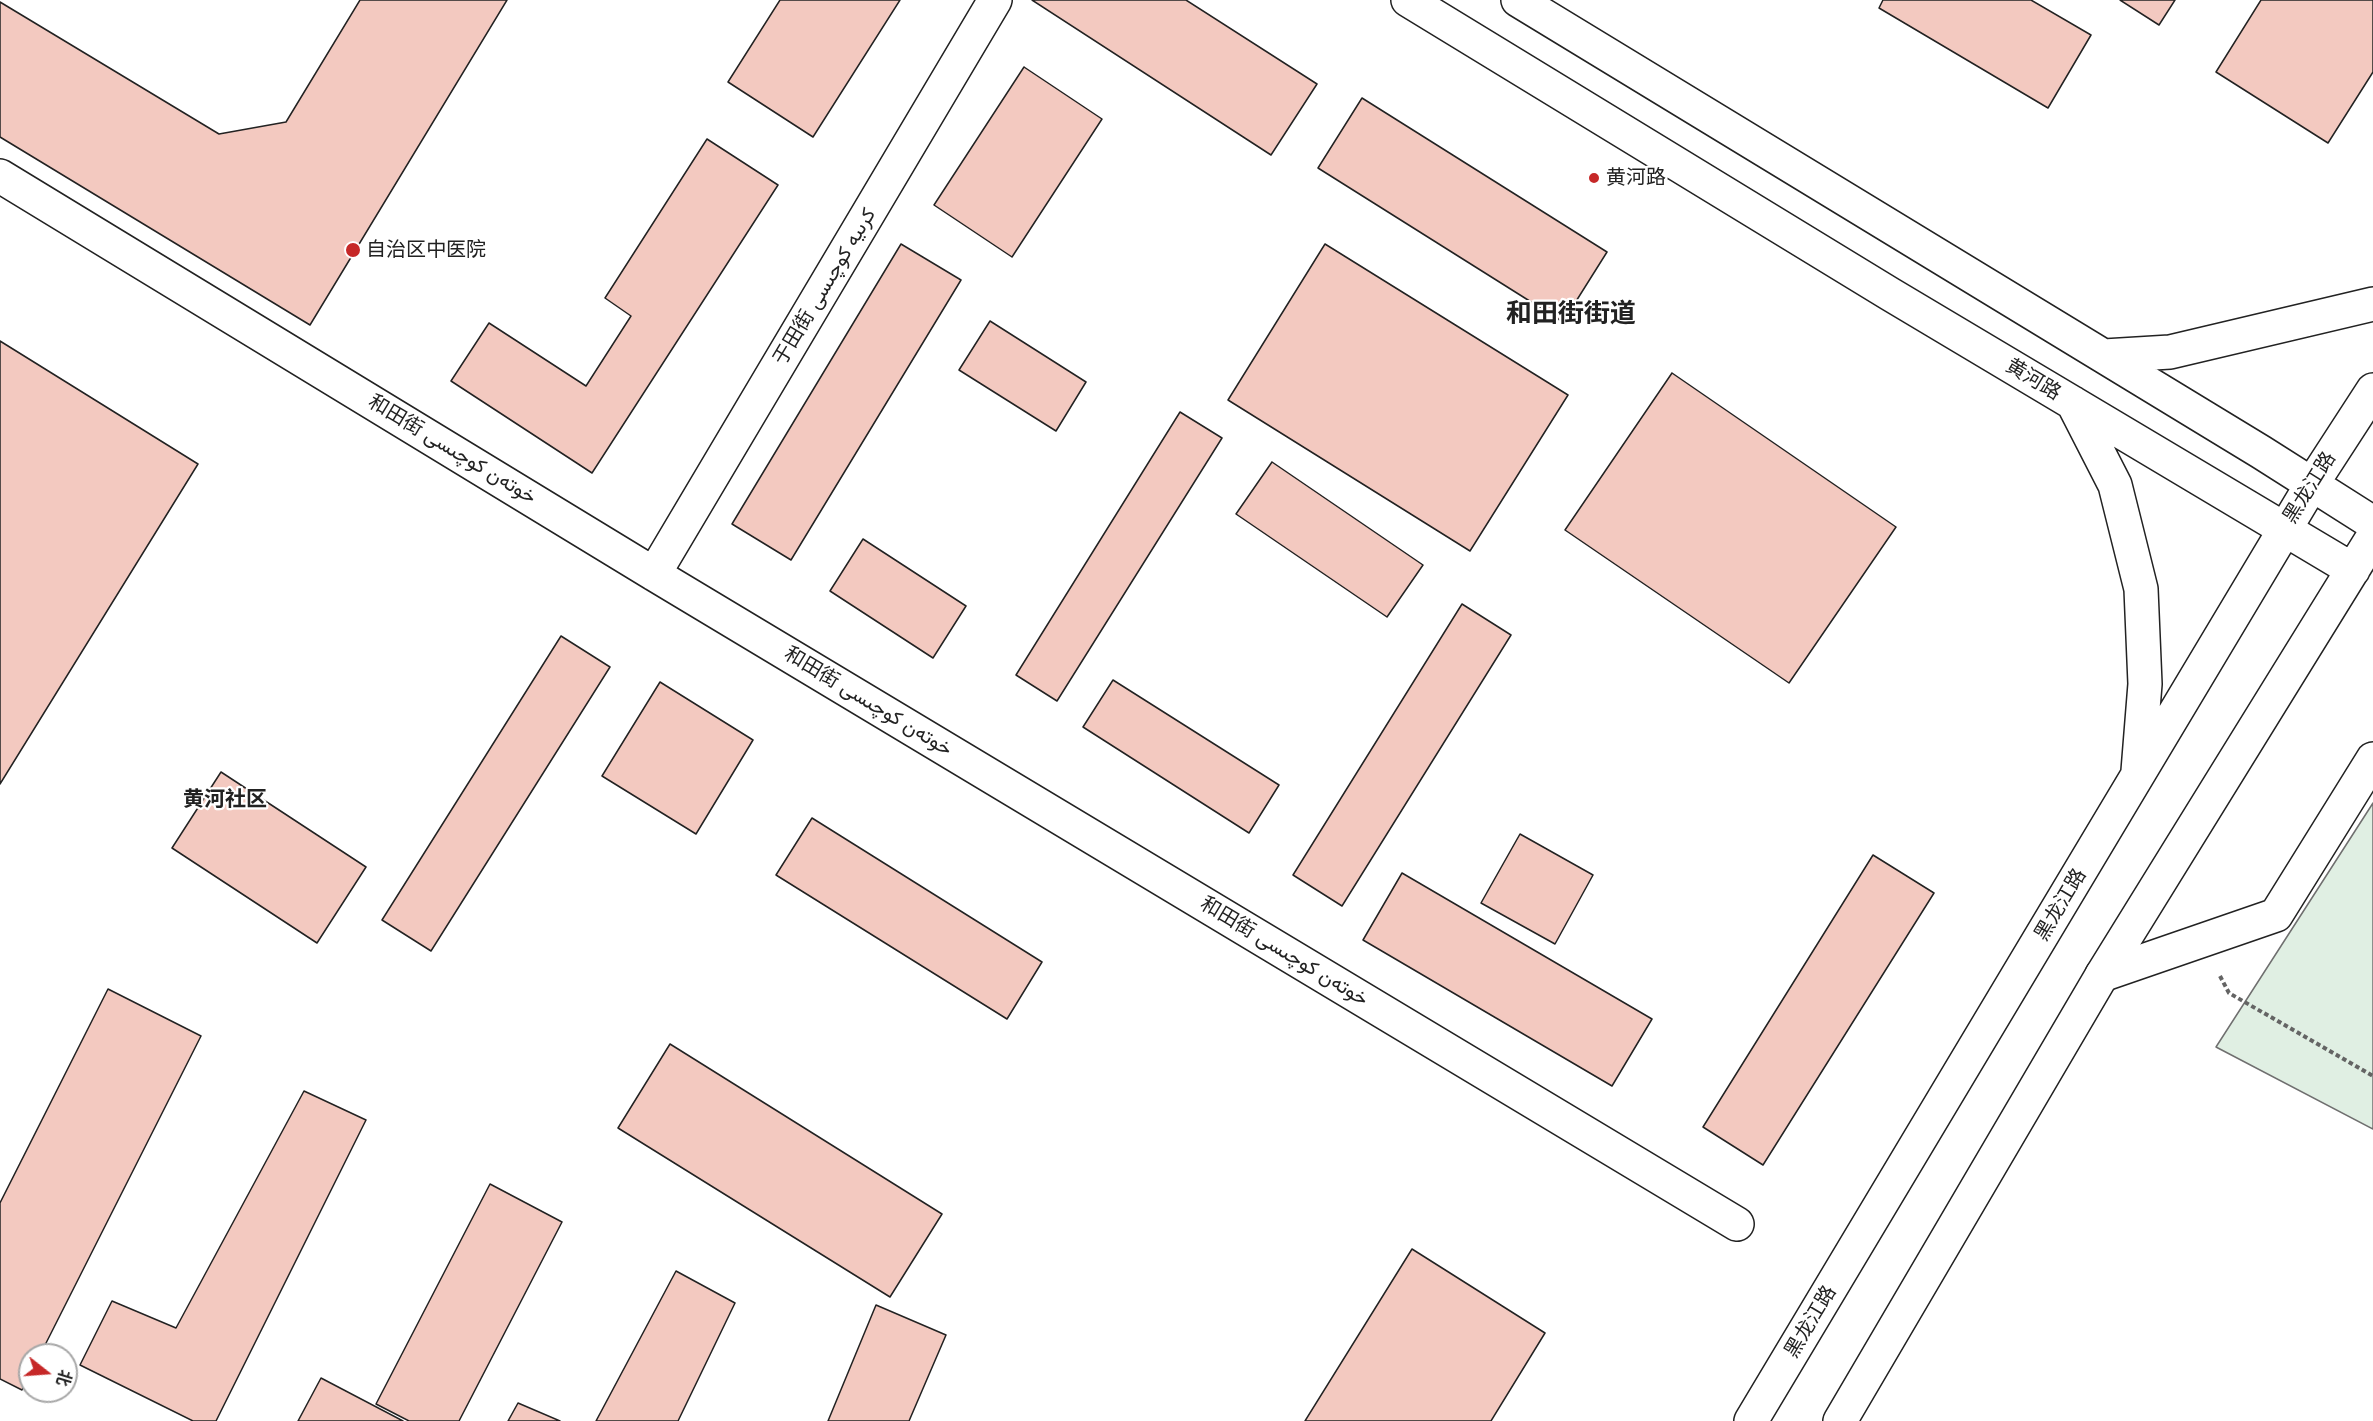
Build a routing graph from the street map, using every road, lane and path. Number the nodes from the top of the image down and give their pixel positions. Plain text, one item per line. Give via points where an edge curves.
1 (995, 0) edge
2 (1408, 0) edge
3 (1518, 0) edge
4 (0, 176) edge
5 (2373, 304) edge
6 (2103, 356) junction
7 (2373, 390) edge
8 (2073, 404) junction
9 (2312, 484) junction
10 (2373, 523) edge
11 (2284, 529) junction
12 (2373, 537) edge
13 (2353, 570) junction
14 (654, 574) junction
15 (2373, 759) edge
16 (2137, 779) junction
17 (2201, 941) junction
18 (2102, 975) junction
19 (2373, 1076) edge
20 (1737, 1224) dead end
21 (1751, 1421) edge
22 (1840, 1421) edge

1 - 14 main road, 于田街 كرىيە كوچىسى
2 - 8 main road, 黄河路
3 - 6 main road
4 - 14 main road, 和田街 خوتەن كوچىسى
5 - 6 main road via 2170,352
6 - 9 main road
7 - 9 main road, 黑龙江路
8 - 11 main road, 黄河路
8 - 16 main road via 2115,485 2141,589 2145,684
9 - 10 main road
9 - 11 main road, 黑龙江路
11 - 13 main road, 黄河路
11 - 16 main road, 黑龙江路
12 - 13 main road
13 - 18 main road
14 - 20 main road, 和田街 خوتەن كوچىسى
15 - 17 main road via 2276,915
16 - 21 main road, 黑龙江路
17 - 18 main road
17 - 19 path via 2229,993
18 - 22 main road

